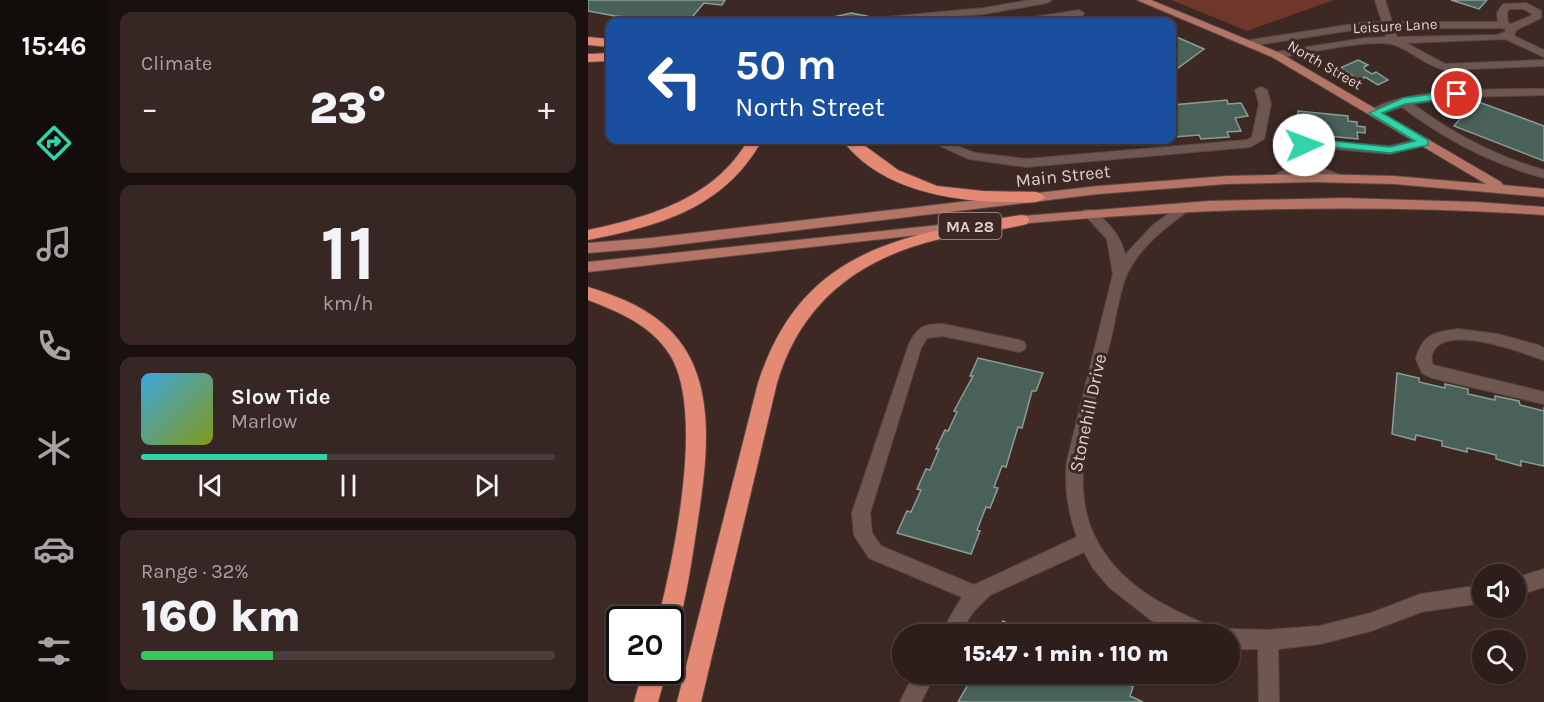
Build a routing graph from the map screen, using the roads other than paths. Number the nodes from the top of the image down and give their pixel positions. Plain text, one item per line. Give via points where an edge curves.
1 (1047, 0) edge
2 (1142, 0) edge
3 (1380, 0) edge
4 (999, 5) edge
5 (1079, 13) dead end
6 (901, 18) edge
7 (1047, 18) edge
8 (1386, 24) junction
9 (1507, 30) junction
10 (1392, 39) junction
11 (588, 41) edge
12 (606, 43) edge
13 (1250, 43) junction
14 (1544, 54) edge
15 (1276, 55) junction
16 (606, 57) edge
17 (588, 58) edge
18 (1544, 63) edge
19 (1261, 90) dead end
20 (1544, 92) edge
21 (1403, 102) junction
22 (1374, 113) junction
23 (1424, 142) junction
24 (752, 144) edge
25 (854, 144) edge
26 (943, 144) edge
27 (1303, 152) junction
28 (1544, 174) edge
29 (1336, 178) junction
30 (1274, 179) junction
31 (1502, 188) junction
32 (1544, 193) edge
33 (1037, 197) junction
34 (1184, 207) junction
35 (1543, 211) edge
36 (1089, 213) junction
37 (1021, 220) junction
38 (588, 235) edge
39 (588, 248) edge
40 (588, 267) edge
41 (1120, 274) junction
42 (588, 293) edge
43 (1019, 346) dead end
44 (1544, 354) edge
45 (1544, 398) edge
46 (1088, 542) junction
47 (1544, 579) edge
48 (1526, 584) edge
49 (977, 595) junction
50 (1472, 595) edge
51 (671, 606) edge
52 (955, 624) edge
53 (1177, 624) edge
54 (1240, 639) edge
55 (1268, 640) junction
56 (651, 684) edge
57 (920, 684) edge
58 (646, 702) edge
59 (689, 702) edge
60 (910, 702) edge
61 (1269, 702) edge

1 - 4 street
2 - 13 main road, North Street
3 - 8 street
4 - 6 street
5 - 7 street
8 - 9 street, Leisure Lane
8 - 10 street
8 - 13 street, Leisure Lane
9 - 10 street, Leisure Lane
9 - 14 street
10 - 15 street, Leisure Lane
10 - 18 street via 1441,67
11 - 12 highway
13 - 15 main road, North Street
15 - 22 main road, North Street
16 - 17 highway
19 - 26 street via 1265,104 1258,139 1250,143 1026,163 973,156
20 - 21 street via 1452,95
21 - 22 street
21 - 28 street via 1454,135 1513,164
22 - 23 main road, North Street
23 - 27 street via 1386,150 1311,142 1304,145
23 - 31 main road, North Street
24 - 38 highway via 737,168 705,194 642,223
25 - 33 highway via 886,172 927,188 970,196
27 - 29 street via 1316,170
27 - 30 street via 1294,172
29 - 30 main road, Main Street / MA 28
29 - 31 main road, Main Street / MA 28
30 - 33 main road, Main Street / MA 28 via 1161,184
31 - 32 main road, Main Street / MA 28
31 - 35 main road, North Street
33 - 39 main road, Main Street / MA 28
34 - 35 main road, MA 28 via 1334,201
34 - 36 main road, MA 28
34 - 41 street, Stonehill Drive via 1149,236
36 - 37 main road, MA 28
36 - 41 street, Stonehill Drive via 1116,242
37 - 40 main road, MA 28
37 - 59 highway via 932,236 875,255 836,278 799,315 777,354 756,426
41 - 46 street, Stonehill Drive via 1075,465 1078,516
42 - 51 highway via 644,317 681,358 693,387 698,451
43 - 49 street via 939,330 922,334 914,348 861,513 863,535 875,552
44 - 45 street via 1516,342 1461,333 1447,335 1429,345 1424,360 1432,372
46 - 49 street via 1008,576
46 - 53 street, Stonehill Drive via 1106,572 1135,599
47 - 48 street
49 - 52 street
50 - 55 street via 1427,602 1344,630
54 - 55 street
55 - 61 street
56 - 58 highway
57 - 60 street

